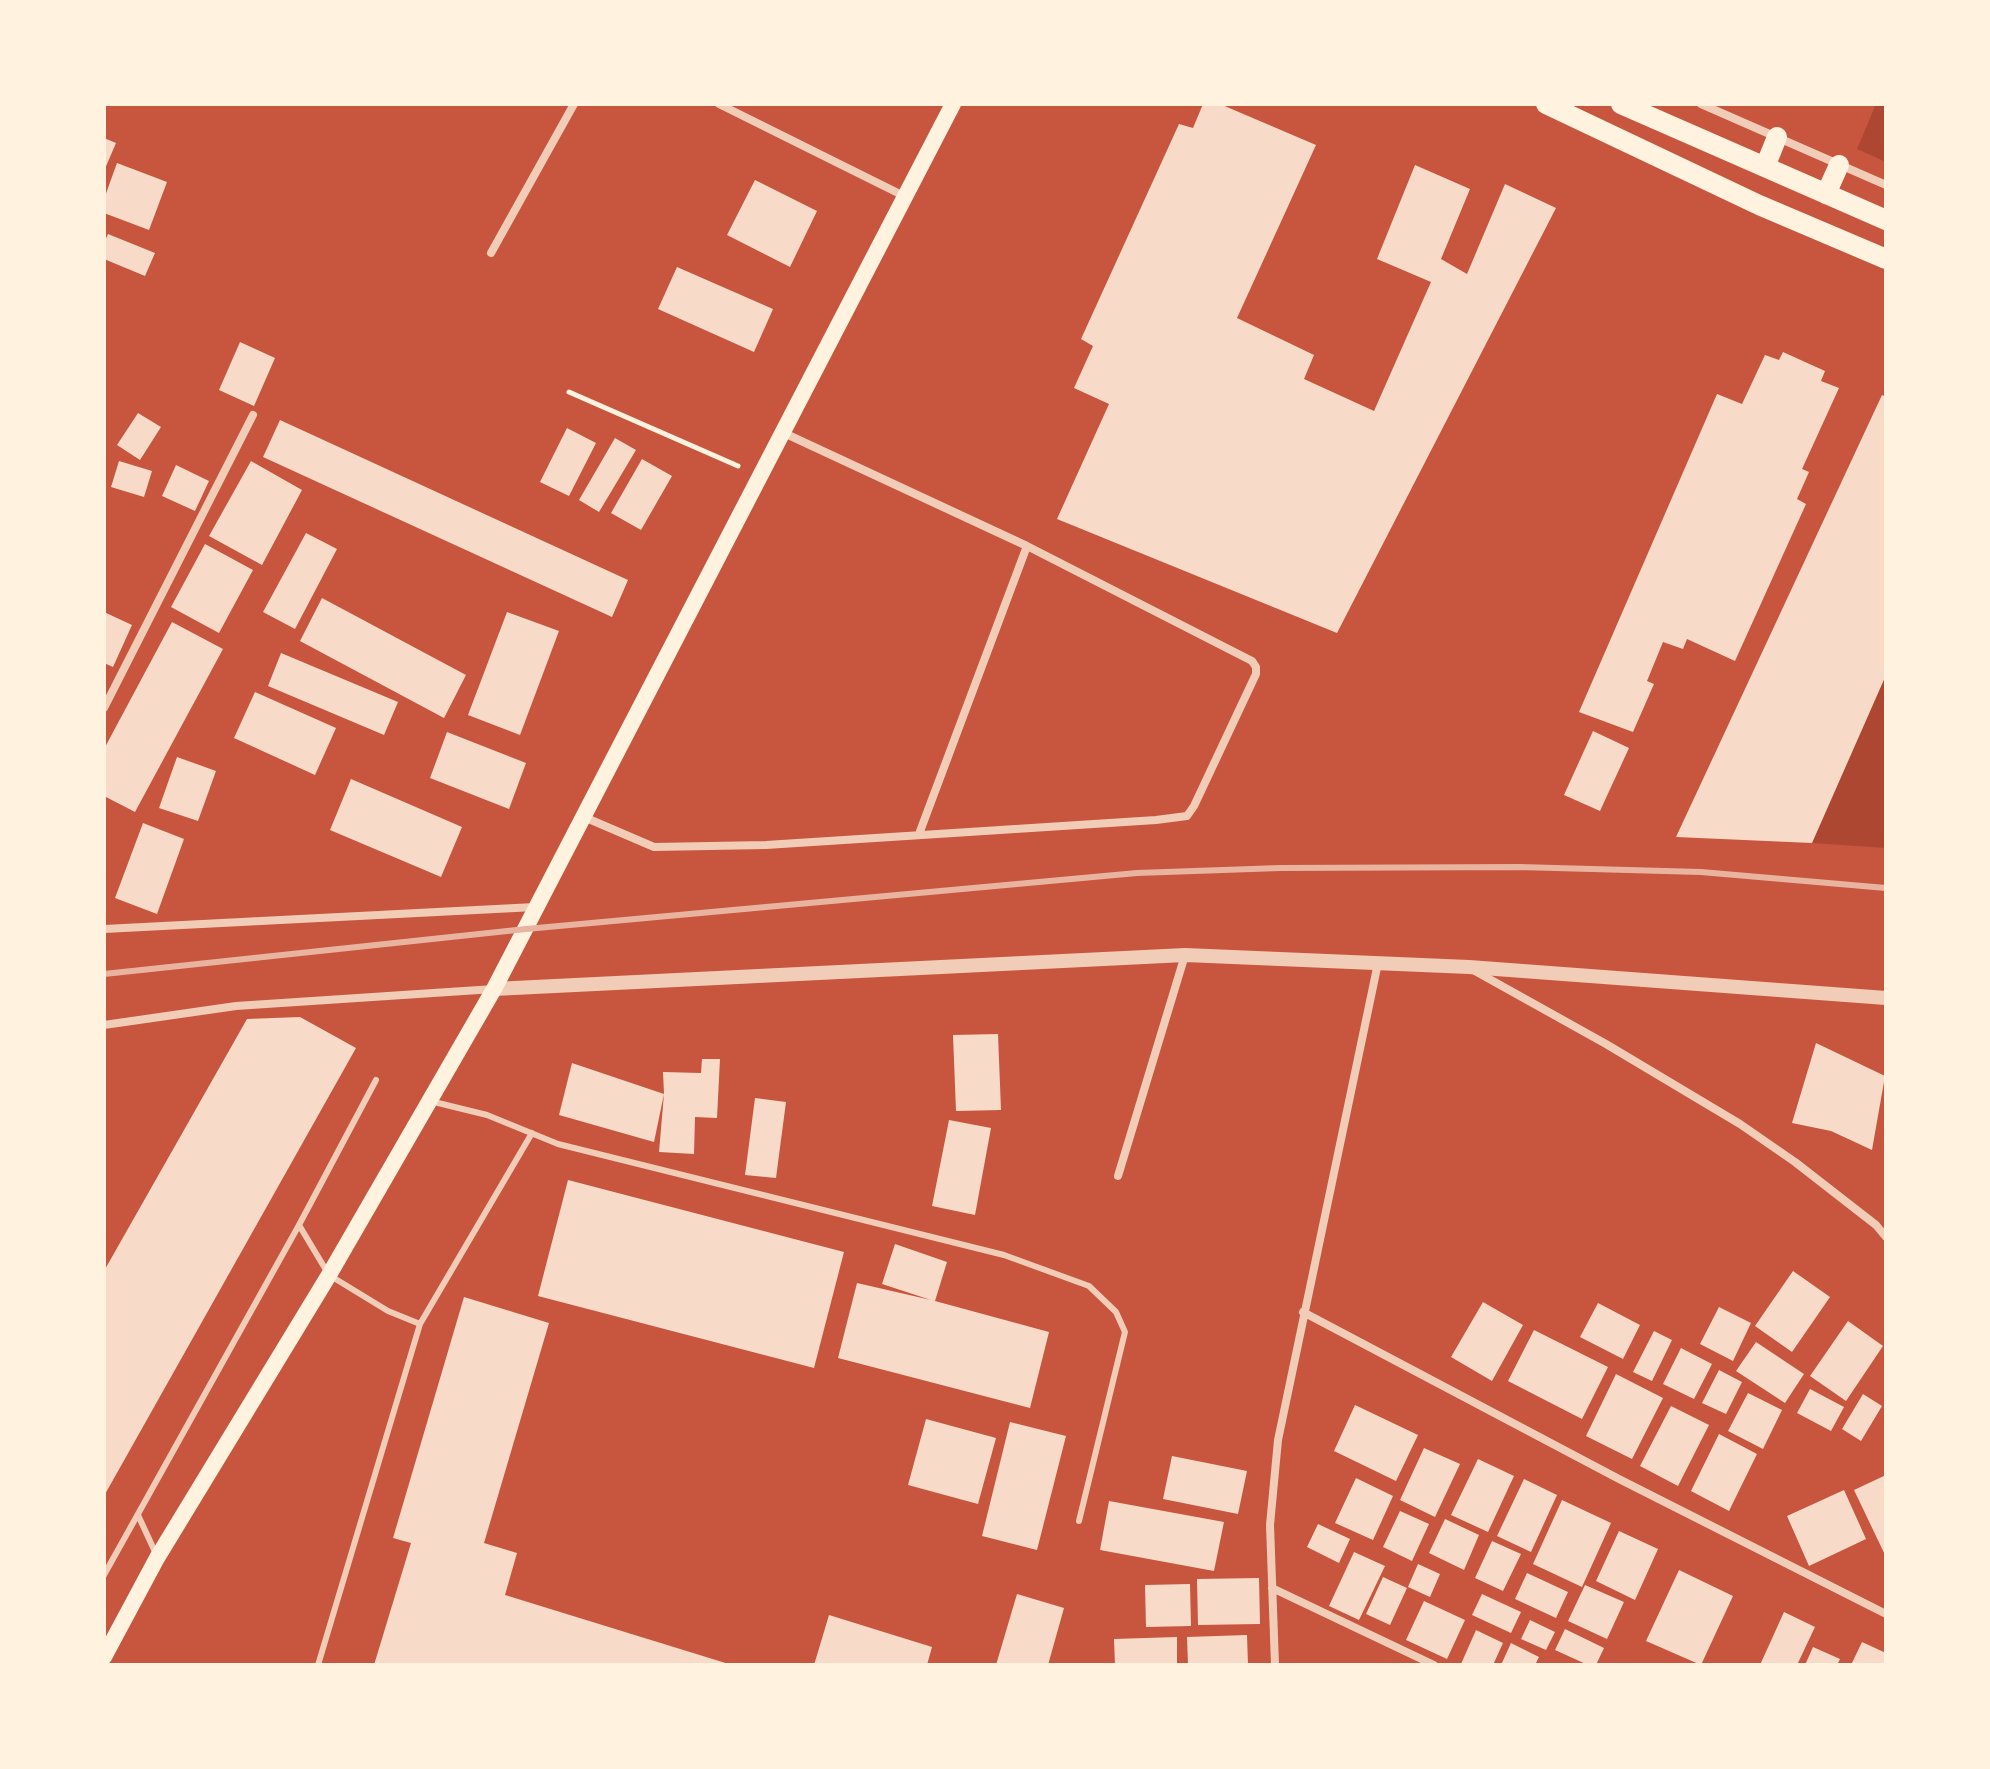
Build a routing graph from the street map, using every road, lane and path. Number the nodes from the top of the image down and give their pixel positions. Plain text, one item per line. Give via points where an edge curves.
1 (574, 104) edge
2 (719, 104) edge
3 (953, 104) edge
4 (1546, 104) edge
5 (1621, 104) edge
6 (1701, 104) edge
7 (1777, 137) junction
8 (1839, 165) junction
9 (1765, 167) junction
10 (1886, 185) edge
11 (1826, 194) junction
12 (906, 197) junction
13 (1886, 220) edge
14 (491, 253) dead end
15 (1886, 259) edge
16 (569, 392) dead end
17 (253, 415) dead end
18 (784, 433) junction
19 (735, 464) dead end
20 (1027, 546) junction
21 (104, 708) edge
22 (584, 817) junction
23 (919, 834) junction
24 (537, 907) junction
25 (104, 929) edge
26 (1185, 955) junction
27 (1378, 963) junction
28 (1469, 967) junction
29 (494, 989) junction
30 (1886, 998) edge
31 (104, 1025) edge
32 (376, 1080) dead end
33 (430, 1101) junction
34 (532, 1133) junction
35 (1118, 1176) dead end
36 (299, 1225) junction
37 (1886, 1237) edge
38 (329, 1275) junction
39 (1303, 1312) junction
40 (420, 1324) junction
41 (138, 1515) junction
42 (1079, 1521) dead end
43 (157, 1558) junction
44 (104, 1575) edge
45 (1272, 1588) junction
46 (1886, 1614) edge
47 (104, 1657) edge
48 (318, 1665) edge
49 (1275, 1665) edge
50 (1434, 1665) edge

1 - 14 street
2 - 12 street
3 - 12 main road
4 - 15 main road
5 - 9 main road
6 - 7 street
7 - 8 street
7 - 9 main road
8 - 10 street
8 - 11 main road
9 - 11 main road
11 - 13 main road
12 - 18 main road
16 - 19 path
17 - 21 street
18 - 20 street
18 - 22 main road
20 - 23 street
20 - 23 street via 1252,661 1256,674 1187,816
22 - 23 street via 654,847
22 - 24 main road
24 - 25 street
24 - 29 main road
26 - 27 street
26 - 29 street
26 - 35 street
27 - 28 street
27 - 39 street
28 - 30 street
28 - 37 street via 1740,1124
29 - 31 street via 236,1006
29 - 33 main road
32 - 36 lane
33 - 34 lane
33 - 38 main road
34 - 40 lane
34 - 42 lane via 558,1144 1004,1255 1089,1286 1116,1312 1125,1332
36 - 38 lane
36 - 41 lane
38 - 40 lane
38 - 43 main road
39 - 45 street via 1271,1490
39 - 46 street
40 - 48 lane
41 - 43 lane
41 - 44 lane
43 - 47 main road
45 - 49 street
45 - 50 street

